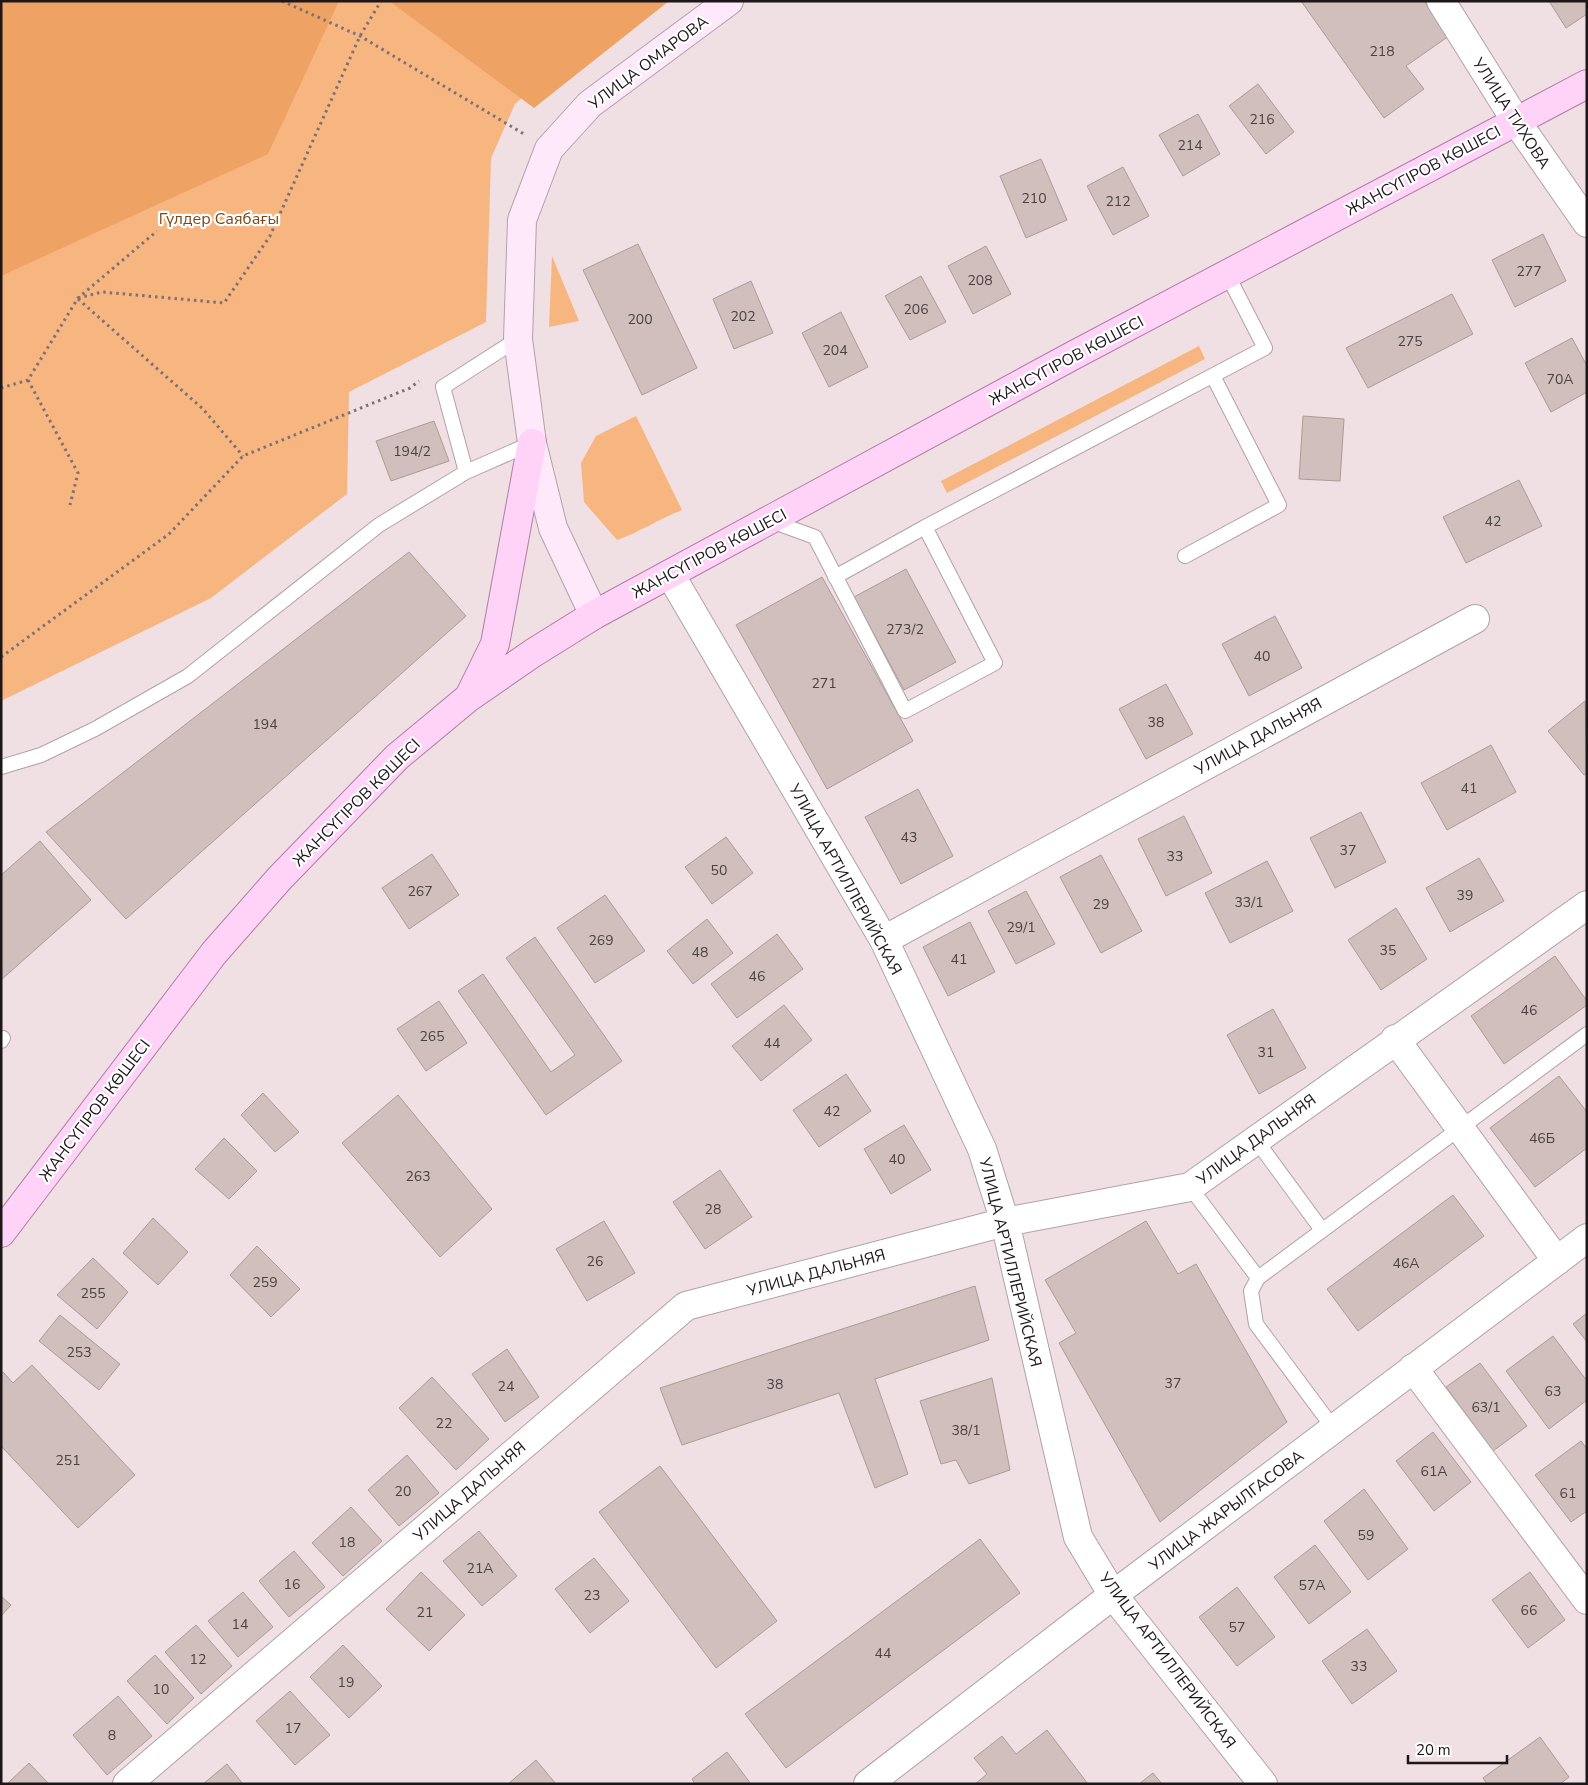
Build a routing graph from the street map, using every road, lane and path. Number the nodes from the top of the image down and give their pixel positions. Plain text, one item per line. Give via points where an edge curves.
1 (282, 1) edge
2 (380, 1) edge
3 (729, 1) edge
4 (1440, 1) edge
5 (360, 36) junction
6 (1587, 84) edge
7 (1516, 121) junction
8 (549, 149) junction
9 (1587, 223) edge
10 (157, 231) dead end
11 (1227, 274) junction
12 (78, 298) junction
13 (518, 339) junction
14 (1213, 376) junction
15 (425, 377) dead end
16 (28, 380) junction
17 (1, 388) edge
18 (532, 443) junction
19 (243, 456) junction
20 (466, 472) junction
21 (70, 505) dead end
22 (770, 520) junction
23 (925, 527) junction
24 (1185, 556) dead end
25 (670, 574) junction
26 (835, 577) junction
27 (594, 615) junction
28 (1475, 619) dead end
29 (1, 657) edge
30 (468, 698) junction
31 (1, 767) edge
32 (1587, 905) edge
33 (884, 940) junction
34 (1587, 1034) edge
35 (1395, 1040) junction
36 (1460, 1128) junction
37 (1256, 1140) junction
38 (1190, 1187) junction
39 (1004, 1222) junction
40 (1322, 1230) junction
41 (1, 1234) edge
42 (1587, 1238) edge
43 (1557, 1260) junction
44 (1258, 1278) junction
45 (1413, 1368) junction
46 (1334, 1429) junction
47 (1113, 1595) junction
48 (1587, 1600) edge
49 (127, 1784) edge
50 (868, 1784) edge
51 (1263, 1784) edge

1 - 5 path
2 - 5 path
3 - 8 main road, УЛИЦА ОМАРОВА via 590,104
4 - 7 street, УЛИЦА ТИХОВА
5 - 8 path
5 - 12 path via 270,236 224,302 102,292
6 - 7 main road, ЖАНСҮГІРОВ КӨШЕСІ
7 - 9 street, УЛИЦА ТИХОВА
7 - 11 main road, ЖАНСҮГІРОВ КӨШЕСІ
8 - 13 main road, УЛИЦА ОМАРОВА via 522,220
10 - 12 path
11 - 14 lane via 1265,348
11 - 22 main road, ЖАНСҮГІРОВ КӨШЕСІ
12 - 16 path
12 - 19 path via 203,409
13 - 18 main road, УЛИЦА ОМАРОВА
13 - 20 lane via 443,387
14 - 23 lane
14 - 24 lane via 1279,505
15 - 19 path via 410,388
16 - 17 path
16 - 21 path via 78,473
18 - 20 lane
18 - 27 main road, УЛИЦА ОМАРОВА via 553,528
18 - 30 main road via 495,644
19 - 29 path via 169,534
20 - 31 lane via 379,525 188,676 95,729 41,755
22 - 25 main road, ЖАНСҮГІРОВ КӨШЕСІ
22 - 26 lane via 815,537
23 - 26 lane
23 - 26 lane via 995,664 905,711
25 - 27 main road, ЖАНСҮГІРОВ КӨШЕСІ
25 - 33 street, УЛИЦА АРТИЛЛЕРИЙСКАЯ
27 - 30 main road, ЖАНСҮГІРОВ КӨШЕСІ
28 - 33 street, УЛИЦА ДАЛЬНЯЯ
30 - 41 main road, ЖАНСҮГІРОВ КӨШЕСІ via 397,757 279,878 214,953
32 - 35 street, УЛИЦА ДАЛЬНЯЯ
33 - 39 street, УЛИЦА АРТИЛЛЕРИЙСКАЯ via 982,1149
34 - 36 lane
35 - 36 street
35 - 37 street, УЛИЦА ДАЛЬНЯЯ
36 - 40 lane
36 - 43 street
37 - 38 street, УЛИЦА ДАЛЬНЯЯ
37 - 40 lane
38 - 39 street, УЛИЦА ДАЛЬНЯЯ
38 - 44 lane
39 - 47 street, УЛИЦА АРТИЛЛЕРИЙСКАЯ via 1078,1537
39 - 49 street, УЛИЦА ДАЛЬНЯЯ via 686,1306
40 - 44 lane
42 - 43 street, УЛИЦА ЖАРЫЛГАСОВА
43 - 45 street, УЛИЦА ЖАРЫЛГАСОВА
44 - 46 lane via 1251,1291 1256,1324
45 - 46 street, УЛИЦА ЖАРЫЛГАСОВА
45 - 48 street
46 - 47 street, УЛИЦА ЖАРЫЛГАСОВА
47 - 50 street, УЛИЦА ЖАРЫЛГАСОВА
47 - 51 street, УЛИЦА АРТИЛЛЕРИЙСКАЯ

